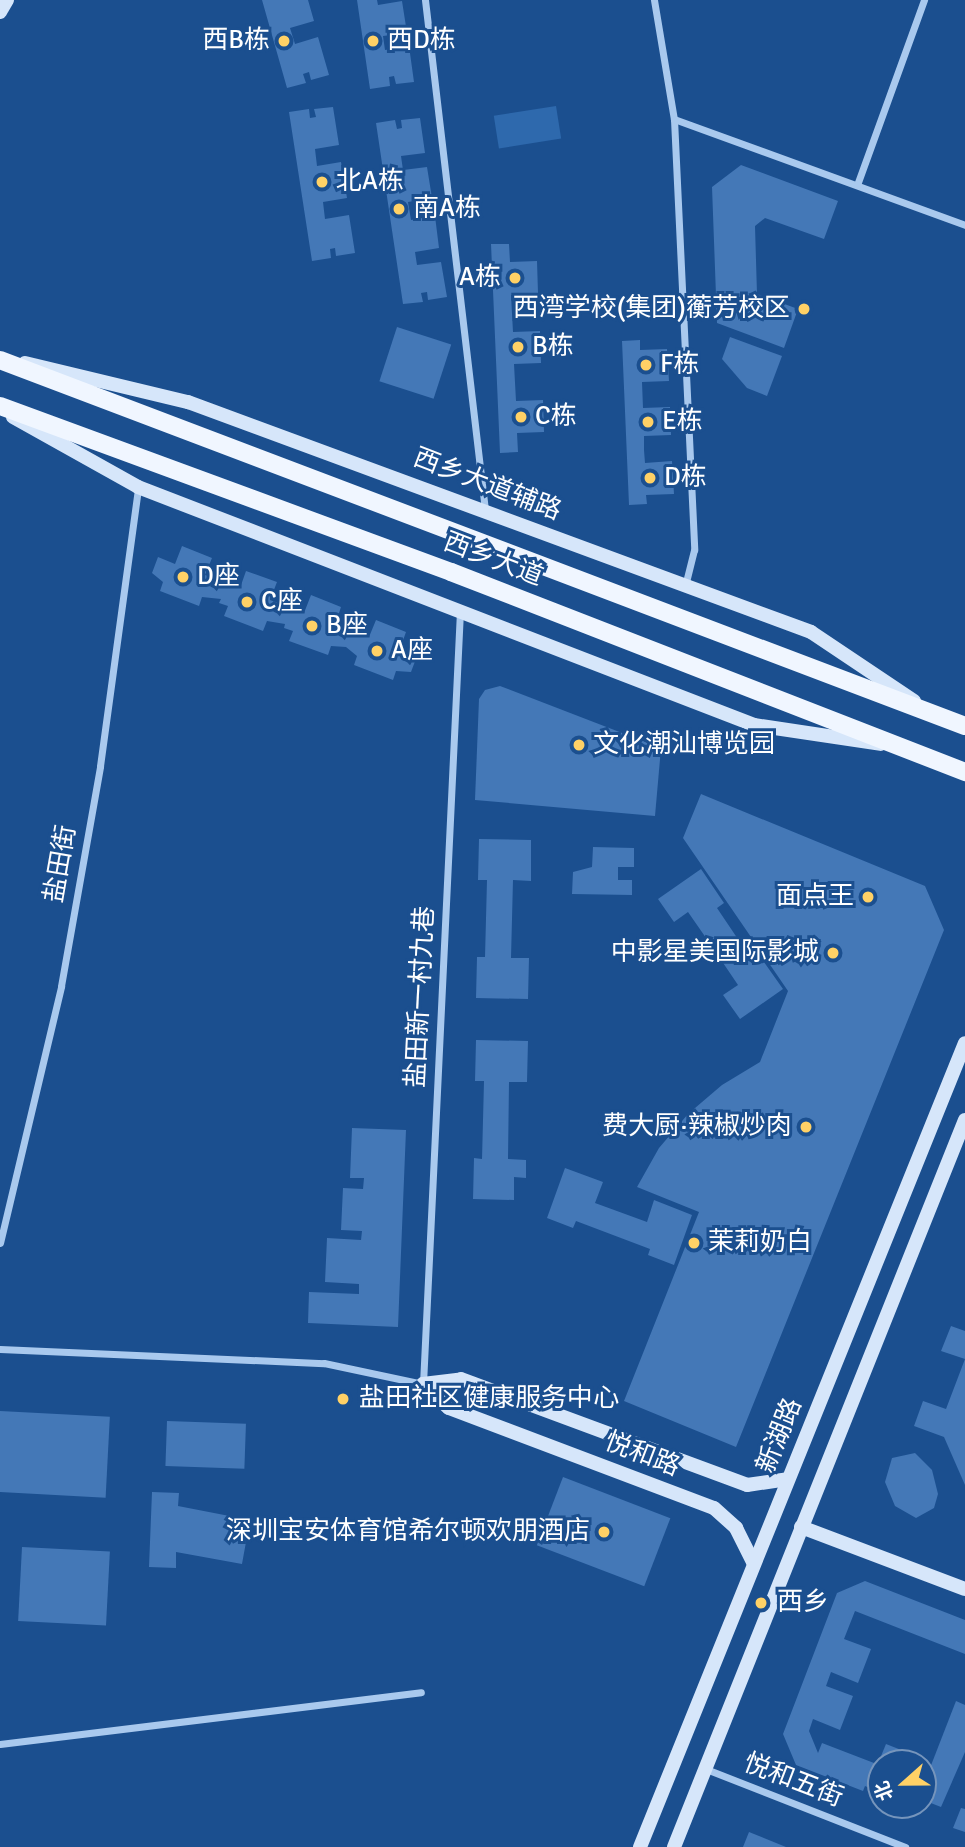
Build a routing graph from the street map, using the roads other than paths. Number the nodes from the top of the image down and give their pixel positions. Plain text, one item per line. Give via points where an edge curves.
1 (7, 0) edge
2 (425, 0) edge
3 (654, 0) edge
4 (925, 0) edge
5 (0, 12) edge
6 (674, 119) junction
7 (857, 186) junction
8 (965, 225) edge
9 (0, 359) edge
10 (0, 408) edge
11 (138, 487) junction
12 (485, 510) junction
13 (685, 585) junction
14 (460, 612) junction
15 (933, 714) junction
16 (963, 725) edge
17 (901, 747) junction
18 (961, 772) edge
19 (965, 1043) edge
20 (965, 1120) edge
21 (0, 1243) edge
22 (0, 1349) edge
23 (423, 1384) junction
24 (788, 1479) junction
25 (801, 1527) junction
26 (754, 1564) junction
27 (965, 1589) edge
28 (421, 1692) dead end
29 (0, 1744) edge
30 (706, 1769) junction
31 (640, 1847) edge
32 (674, 1847) edge
33 (905, 1847) edge

1 - 5 street
2 - 12 street
3 - 6 street
4 - 7 street
6 - 7 street
6 - 13 street via 694,550
7 - 8 street
9 - 12 street, 西乡大道辅路 via 188,402
9 - 15 main road, 西乡大道
10 - 11 street
10 - 17 main road, 西乡大道 via 451,572
11 - 14 street
11 - 21 street, 盐田街 via 100,766 61,986
12 - 13 street, 西乡大道辅路
13 - 15 street, 西乡大道辅路 via 811,632
14 - 17 street via 754,725
14 - 23 street, 盐田新一村九巷
15 - 16 main road, 西乡大道
17 - 18 main road, 西乡大道
19 - 24 street, 新湖路
20 - 25 street, 新湖路
22 - 23 street via 324,1363
23 - 24 street, 悦和路 via 461,1379 747,1485
23 - 26 street, 悦和路 via 449,1408 714,1508 736,1528
24 - 26 street, 新湖路
25 - 27 street
25 - 30 street, 新湖路
26 - 31 street, 新湖路
28 - 29 street
30 - 32 street, 新湖路
30 - 33 street, 悦和五街

